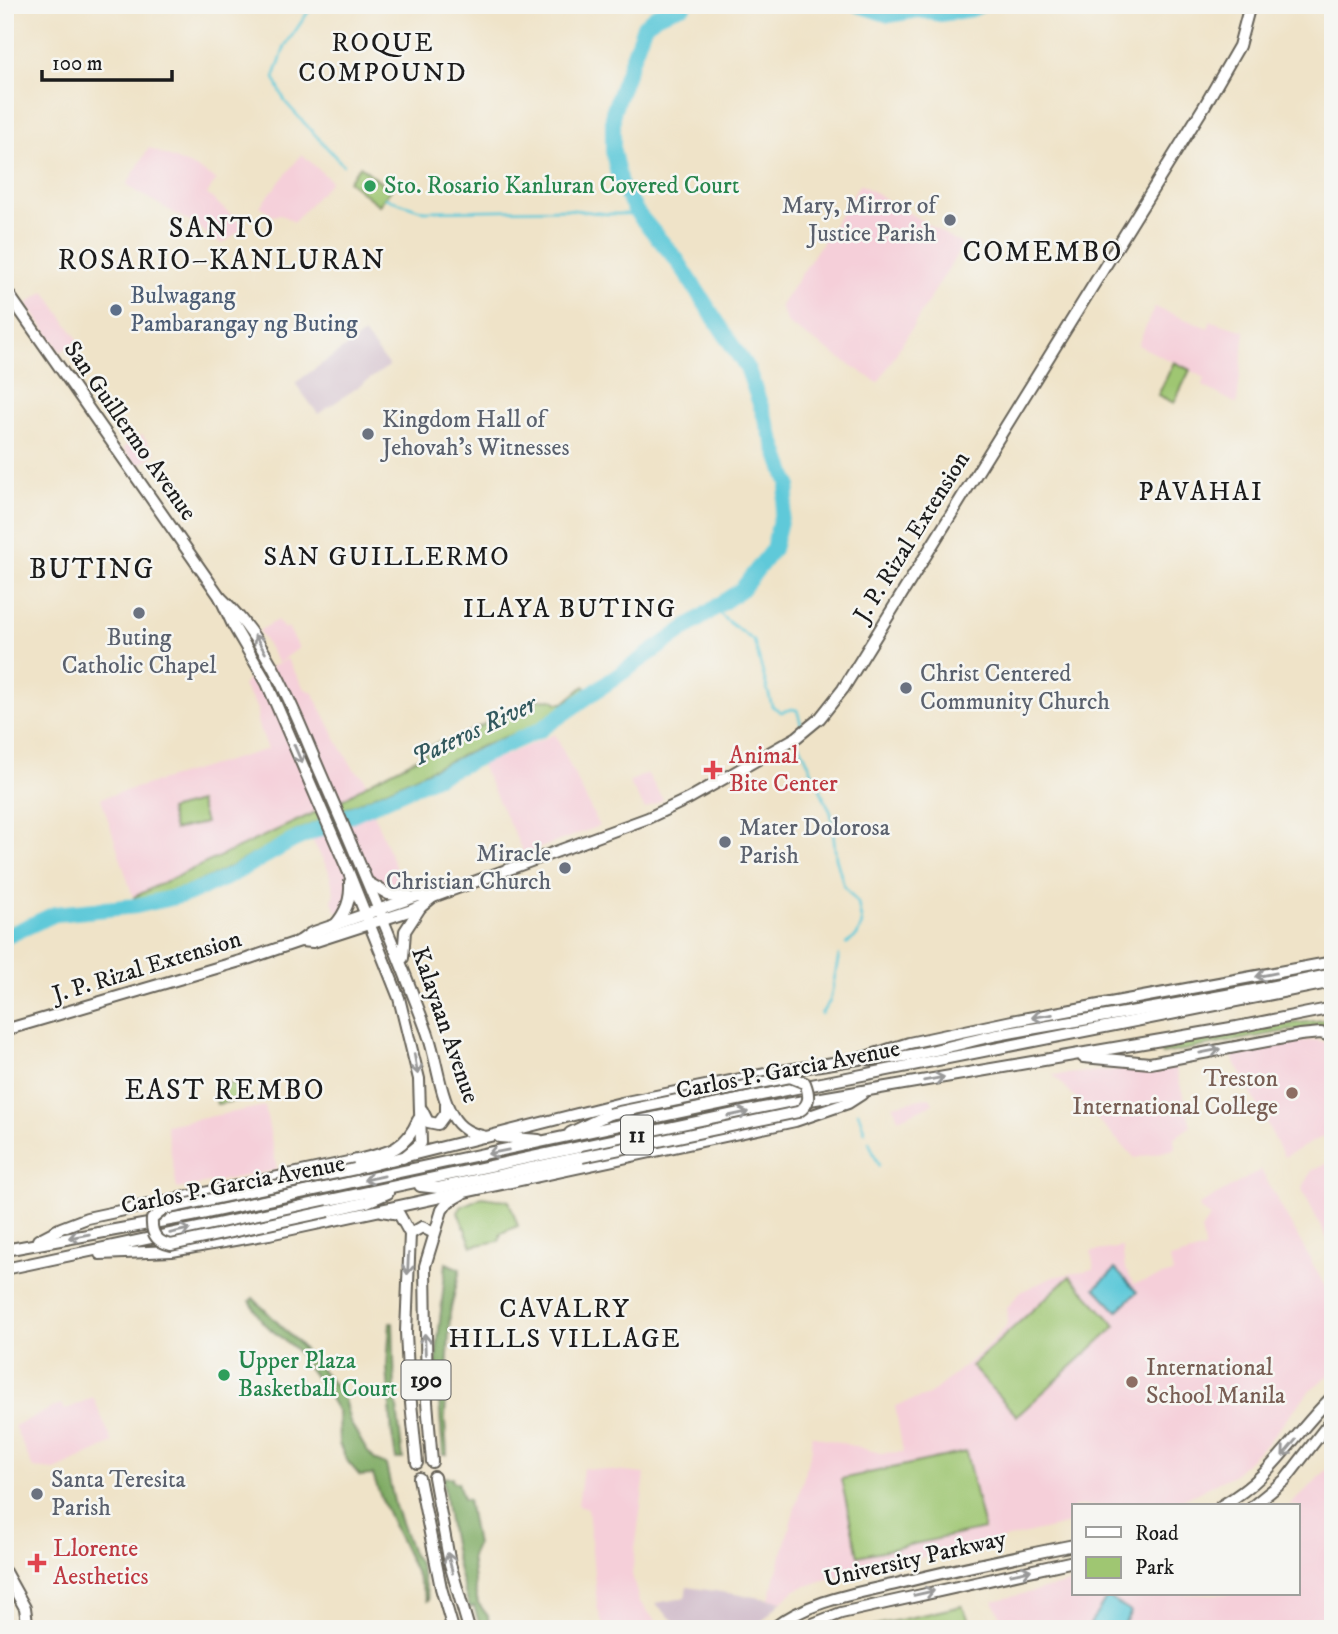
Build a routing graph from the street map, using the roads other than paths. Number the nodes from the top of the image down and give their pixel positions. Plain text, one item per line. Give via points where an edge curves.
1 (1250, 5) edge
2 (5, 289) edge
3 (220, 597) junction
4 (349, 873) junction
5 (369, 883) junction
6 (420, 901) junction
7 (383, 914) junction
8 (368, 919) junction
9 (335, 925) junction
10 (347, 931) junction
11 (299, 941) junction
12 (383, 954) junction
13 (1333, 962) edge
14 (404, 971) junction
15 (1333, 974) edge
16 (1333, 982) edge
17 (1333, 1008) edge
18 (1333, 1015) edge
19 (1237, 1027) junction
20 (5, 1031) edge
21 (1333, 1037) edge
22 (1069, 1056) junction
23 (892, 1057) junction
24 (859, 1059) junction
25 (787, 1063) dead end
26 (811, 1068) junction
27 (864, 1075) junction
28 (867, 1091) junction
29 (446, 1102) junction
30 (420, 1110) junction
31 (486, 1136) junction
32 (555, 1141) junction
33 (403, 1158) junction
34 (509, 1174) junction
35 (407, 1185) junction
36 (473, 1189) junction
37 (372, 1210) junction
38 (335, 1211) junction
39 (434, 1233) junction
40 (410, 1234) junction
41 (30, 1245) junction
42 (5, 1250) edge
43 (65, 1255) junction
44 (5, 1269) edge
45 (1333, 1396) edge
46 (1333, 1418) edge
47 (432, 1462) dead end
48 (417, 1463) dead end
49 (434, 1477) dead end
50 (419, 1478) dead end
51 (1224, 1504) edge
52 (1255, 1504) edge
53 (1072, 1545) edge
54 (1072, 1560) edge
55 (5, 1572) edge
56 (28, 1629) edge
57 (453, 1629) edge
58 (468, 1629) edge
59 (772, 1629) edge
60 (800, 1629) edge

1 - 6 main road, J. P. Rizal Extension via 1239,46 1205,105 844,690 820,718 797,737 660,813
2 - 3 main road, San Guillermo Avenue
3 -> 4 main road, San Guillermo Avenue via 267,683
5 -> 3 main road, San Guillermo Avenue via 270,661 242,616
4 - 8 main road, San Guillermo Avenue
4 - 9 main road via 350,899
5 - 6 main road via 392,895
5 - 7 main road, San Guillermo Avenue
6 - 7 main road, J. P. Rizal Extension
6 - 14 main road via 403,935
7 - 8 main road, J. P. Rizal Extension
7 - 14 main road, Kalayaan Avenue
8 - 9 main road, J. P. Rizal Extension
8 - 10 main road, J. P. Rizal Extension
8 - 12 main road, Kalayaan Avenue
9 - 11 main road, J. P. Rizal Extension
10 - 11 main road, J. P. Rizal Extension via 313,942
10 - 12 main road via 367,938
11 - 20 main road, J. P. Rizal Extension
12 -> 30 main road, Kalayaan Avenue via 408,1025
13 -> 24 main road, Carlos P. Garcia Avenue via 1012,1021
14 - 29 main road, Kalayaan Avenue via 434,1050
15 - 23 main road
16 - 27 main road, Carlos P. Garcia Avenue / 11
17 - 19 main road, Carlos P. Garcia Avenue / 11
18 - 19 main road
19 - 22 main road, Carlos P. Garcia Avenue / 11
22 -> 21 main road via 1150,1063 1300,1034
28 -> 22 main road, Carlos P. Garcia Avenue / 11
23 - 24 main road
23 - 27 main road
24 - 26 main road, Carlos P. Garcia Avenue
25 - 26 main road
26 - 31 main road, Carlos P. Garcia Avenue via 621,1103
27 - 32 main road, Carlos P. Garcia Avenue / 11
35 -> 28 main road, Carlos P. Garcia Avenue / 11 via 763,1108
28 - 36 main road via 795,1121
29 - 30 main road via 446,1113 438,1124 428,1122
29 - 31 main road, Kalayaan Avenue via 459,1125
30 - 33 main road, Kalayaan Avenue via 421,1143
30 - 41 main road via 410,1137 394,1150 88,1218
31 - 32 main road
31 - 33 main road, Carlos P. Garcia Avenue
32 - 34 main road, bridge via 608,1114 790,1077 805,1083 809,1093 804,1109 798,1112
32 -> 41 main road, Carlos P. Garcia Avenue / 11
33 - 38 main road, Carlos P. Garcia Avenue, bridge via 164,1209 152,1219 151,1229 155,1238 171,1245
34 - 35 main road via 438,1188
34 - 36 main road
35 - 38 main road
43 -> 35 main road, Carlos P. Garcia Avenue / 11
36 - 37 main road
36 - 39 main road, 190 via 448,1202
37 - 38 main road
37 - 40 main road via 399,1214
37 - 43 main road via 172,1251
39 - 40 main road via 422,1227
47 -> 39 main road, 190 via 424,1299 425,1266
40 -> 48 main road, 190 via 406,1332
41 - 42 main road, Carlos P. Garcia Avenue / 11
43 - 44 main road, Carlos P. Garcia Avenue / 11
45 -> 51 main road via 1255,1484
46 - 52 main road via 1285,1480
58 -> 49 main road
50 - 57 main road
53 - 59 main road, University Parkway via 827,1601 803,1609
60 -> 54 main road, University Parkway via 841,1613
55 - 56 main road via 24,1608

